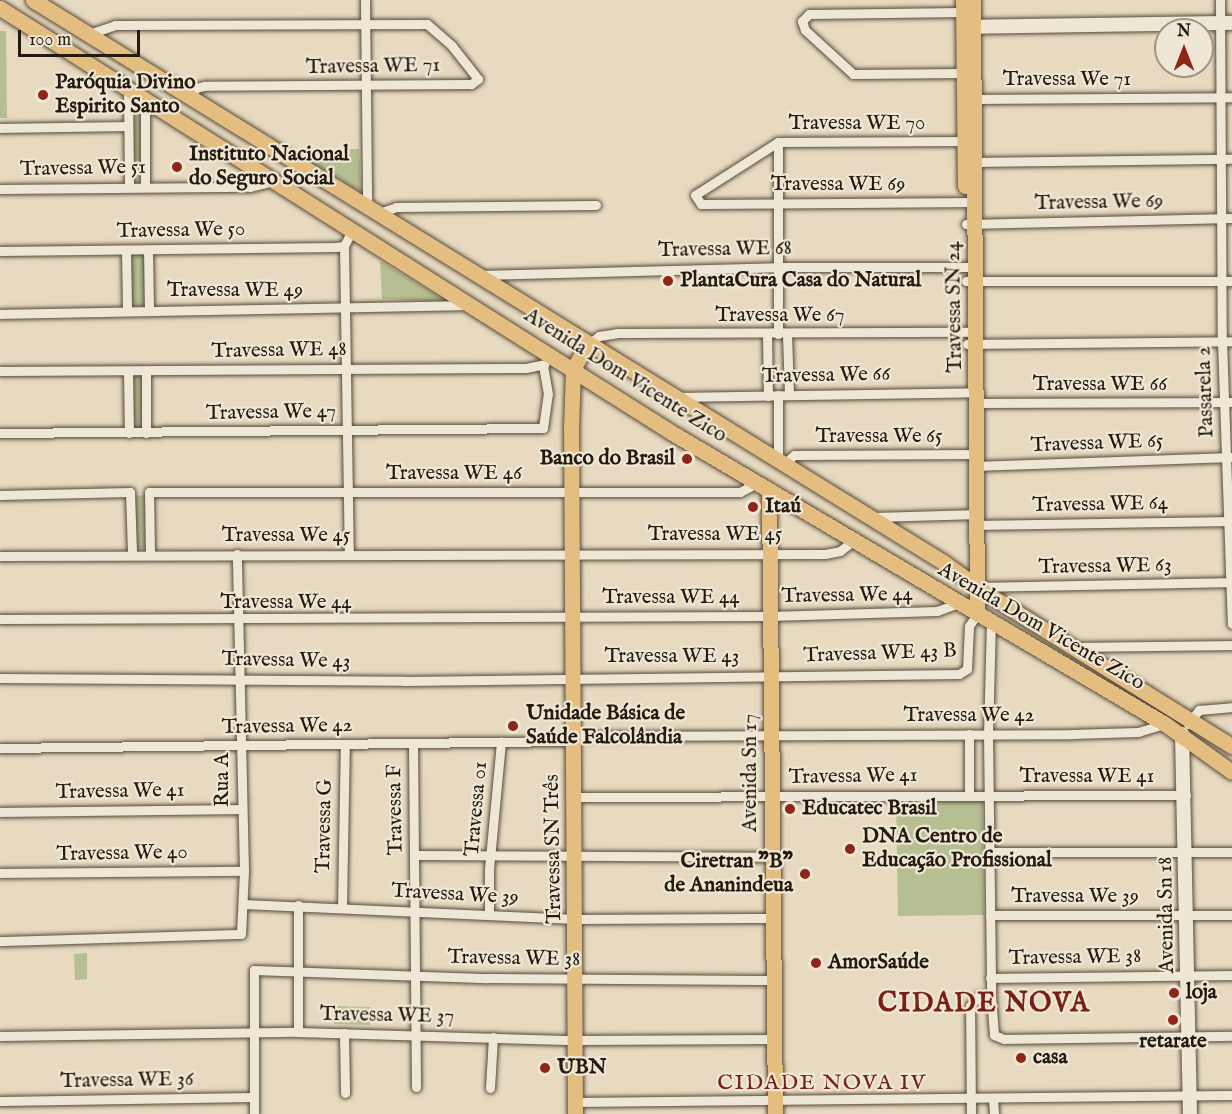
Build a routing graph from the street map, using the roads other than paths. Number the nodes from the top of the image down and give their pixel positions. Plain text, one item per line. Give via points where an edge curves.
1 (33, 0) edge
2 (365, 0) edge
3 (1220, 0) edge
4 (0, 9) edge
5 (967, 13) edge
6 (1226, 23) edge
7 (366, 24) junction
8 (89, 34) junction
9 (963, 73) junction
10 (367, 86) junction
11 (128, 89) junction
12 (1221, 97) junction
13 (1232, 97) edge
14 (189, 98) junction
15 (974, 99) junction
16 (145, 100) junction
17 (128, 126) junction
18 (0, 128) edge
19 (970, 140) junction
20 (778, 142) junction
21 (1232, 159) edge
22 (1222, 160) junction
23 (970, 162) junction
24 (274, 181) junction
25 (129, 186) junction
26 (146, 186) junction
27 (0, 189) edge
28 (970, 202) junction
29 (777, 203) junction
30 (701, 204) joint
31 (596, 205) dead end
32 (372, 211) junction
33 (1227, 218) edge
34 (970, 224) junction
35 (352, 230) junction
36 (344, 246) junction
37 (126, 250) junction
38 (148, 250) junction
39 (0, 251) edge
40 (777, 267) junction
41 (971, 274) junction
42 (476, 276) junction
43 (1227, 281) edge
44 (471, 304) junction
45 (344, 309) junction
46 (127, 310) junction
47 (149, 310) junction
48 (0, 314) edge
49 (767, 334) junction
50 (782, 334) junction
51 (972, 338) junction
52 (1227, 341) edge
53 (586, 346) junction
54 (548, 361) junction
55 (344, 368) junction
56 (573, 369) junction
57 (0, 370) edge
58 (128, 371) junction
59 (146, 371) junction
60 (773, 395) junction
61 (789, 395) junction
62 (674, 397) junction
63 (973, 398) junction
64 (1228, 402) edge
65 (344, 430) junction
66 (0, 433) edge
67 (129, 433) junction
68 (146, 433) junction
69 (1229, 457) edge
70 (974, 460) junction
71 (781, 462) junction
72 (763, 487) junction
73 (572, 491) junction
74 (345, 493) junction
75 (0, 495) edge
76 (871, 517) junction
77 (974, 520) junction
78 (1230, 521) edge
79 (853, 541) junction
80 (572, 552) junction
81 (927, 552) junction
82 (132, 553) junction
83 (150, 553) junction
84 (770, 553) junction
85 (237, 554) junction
86 (349, 554) junction
87 (0, 556) edge
88 (909, 574) junction
89 (1231, 582) edge
90 (972, 583) junction
91 (958, 603) junction
92 (977, 614) junction
93 (770, 616) junction
94 (572, 617) junction
95 (0, 619) edge
96 (237, 621) junction
97 (992, 621) junction
98 (1232, 624) edge
99 (1232, 645) edge
100 (1076, 647) junction
101 (771, 675) junction
102 (572, 676) junction
103 (0, 678) edge
104 (240, 678) junction
105 (1232, 707) edge
106 (1191, 718) junction
107 (1165, 724) junction
108 (988, 734) junction
109 (1182, 734) junction
110 (969, 735) junction
111 (771, 736) junction
112 (574, 739) junction
113 (501, 742) junction
114 (413, 743) junction
115 (345, 744) junction
116 (242, 745) junction
117 (1232, 746) edge
118 (0, 748) edge
119 (1232, 772) edge
120 (969, 794) junction
121 (989, 794) junction
122 (1186, 795) junction
123 (574, 797) junction
124 (772, 797) junction
125 (241, 809) junction
126 (0, 812) edge
127 (989, 852) junction
128 (1232, 852) edge
129 (1187, 853) junction
130 (416, 855) junction
131 (490, 856) junction
132 (772, 856) junction
133 (574, 858) junction
134 (244, 871) junction
135 (0, 873) edge
136 (243, 904) junction
137 (298, 905) junction
138 (342, 908) junction
139 (416, 911) junction
140 (489, 914) junction
141 (990, 915) junction
142 (1187, 915) junction
143 (1232, 915) edge
144 (774, 918) junction
145 (576, 919) junction
146 (0, 941) edge
147 (299, 971) junction
148 (417, 975) junction
149 (1188, 975) junction
150 (1232, 975) edge
151 (990, 978) junction
152 (576, 979) junction
153 (773, 980) junction
154 (991, 994) junction
155 (255, 1032) junction
156 (298, 1032) junction
157 (344, 1033) junction
158 (416, 1034) junction
159 (0, 1036) edge
160 (1232, 1036) edge
161 (493, 1037) junction
162 (1188, 1037) junction
163 (774, 1039) junction
164 (574, 1040) junction
165 (416, 1087) dead end
166 (490, 1088) dead end
167 (345, 1094) dead end
168 (1189, 1095) junction
169 (1232, 1095) edge
170 (254, 1097) junction
171 (993, 1099) junction
172 (971, 1100) junction
173 (0, 1101) edge
174 (775, 1107) edge
175 (575, 1108) edge
176 (254, 1114) edge
177 (971, 1114) edge
178 (994, 1114) edge
179 (1190, 1114) edge

1 - 8 main road, Avenida Dom Vicente Zico
2 - 7 street
3 - 6 street, Passarela 2
4 - 11 main road, Avenida Dom Vicente Zico
5 - 6 street
5 - 9 main road, Travessa SN 24
5 - 9 street via 809,14 802,21 805,30 852,74
5 - 15 main road, Travessa SN 24
6 - 12 street, Passarela 2
7 - 8 street via 110,25
7 - 10 street
7 - 10 street, Travessa WE 71 via 434,27 474,71 478,82
8 - 14 main road, Avenida Dom Vicente Zico
9 - 19 main road, Travessa SN 24
10 - 14 street, Travessa WE 71 via 204,86
10 - 32 street
11 - 16 main road, Avenida Dom Vicente Zico
11 - 17 street
12 - 13 street, Travessa We 71
12 - 15 street, Travessa We 71
12 - 22 street, Passarela 2
14 - 32 main road, Avenida Dom Vicente Zico
15 - 19 main road, Travessa SN 24
16 - 24 main road, Avenida Dom Vicente Zico
16 - 26 street
17 - 18 street
17 - 25 street
19 - 20 street, Travessa WE 70
19 - 23 main road, Travessa SN 24
20 - 29 street
20 - 30 street, Travessa WE 70 via 696,191
21 - 22 street
22 - 23 street
22 - 33 street, Passarela 2
23 - 28 main road, Travessa SN 24
24 - 26 street, Travessa We 51 via 250,188
24 - 35 main road, Avenida Dom Vicente Zico
25 - 26 street, Travessa We 51
25 - 27 street, Travessa We 51
28 - 29 street, Travessa WE 69
28 - 34 main road, Travessa SN 24
29 - 30 street, Travessa WE 69
29 - 40 street
31 - 32 street via 396,207
32 - 42 main road, Avenida Dom Vicente Zico
33 - 34 street, Travessa We 69
33 - 43 street, Passarela 2
34 - 41 main road, Travessa SN 24
35 - 36 street
35 - 44 main road, Avenida Dom Vicente Zico
36 - 38 street, Travessa We 50
36 - 45 street
37 - 38 street, Travessa We 50
37 - 39 street, Travessa We 50
37 - 46 street
38 - 47 street
40 - 41 street, Travessa WE 68
40 - 42 street, Travessa WE 68
40 - 50 street
41 - 43 street, Travessa WE 68
41 - 51 main road, Travessa SN 24
42 - 53 main road, Avenida Dom Vicente Zico
43 - 52 street, Passarela 2
44 - 45 street, Travessa WE 49
44 - 54 main road, Avenida Dom Vicente Zico
45 - 47 street, Travessa WE 49
45 - 55 street
46 - 47 street, Travessa WE 49
46 - 48 street, Travessa WE 49
49 - 50 street, Travessa We 67
49 - 53 street, Travessa We 67 via 608,334
49 - 60 street
50 - 51 street, Travessa We 67
50 - 61 street
51 - 52 street, Travessa We 67
51 - 63 main road, Travessa SN 24
52 - 64 street, Passarela 2
53 - 56 main road
53 - 62 main road, Avenida Dom Vicente Zico via 654,394
54 - 55 street, Travessa WE 48
54 - 56 main road, Avenida Dom Vicente Zico
54 - 65 street, Travessa We 47 via 543,429
55 - 59 street, Travessa WE 48
55 - 65 street
56 - 72 main road, Avenida Dom Vicente Zico
56 - 73 main road, Travessa SN Três
57 - 58 street, Travessa WE 48
58 - 59 street, Travessa WE 48
58 - 67 street
59 - 68 street
60 - 61 street, Travessa We 66
60 - 62 street, Travessa We 66
60 - 71 street
61 - 63 street, Travessa We 66
62 - 71 main road, Avenida Dom Vicente Zico
63 - 64 street, Travessa WE 66
63 - 70 main road, Travessa SN 24
64 - 69 street, Passarela 2
65 - 68 street, Travessa We 47
65 - 74 street
66 - 67 street, Travessa We 47
67 - 68 street, Travessa We 47
69 - 70 street, Travessa WE 65
69 - 78 street, Passarela 2
70 - 71 street, Travessa We 65 via 794,455
70 - 77 main road, Travessa SN 24
71 - 76 main road, Avenida Dom Vicente Zico
72 - 73 street, Travessa WE 46 via 740,492
72 - 79 main road, Avenida Dom Vicente Zico
72 - 84 main road, Avenida Sn 17
73 - 74 street, Travessa WE 46
73 - 80 main road, Travessa SN Três
74 - 83 street, Travessa WE 46 via 149,492
74 - 86 street
75 - 82 street via 130,492
76 - 77 street, Travessa WE 64
76 - 81 main road, Avenida Dom Vicente Zico
77 - 78 street, Travessa WE 64
77 - 90 main road, Travessa SN 24
78 - 89 street, Passarela 2
79 - 84 street, Travessa WE 45 via 831,554
79 - 88 main road, Avenida Dom Vicente Zico
80 - 84 street, Travessa WE 45
80 - 86 street, Travessa We 45
80 - 94 main road, Travessa SN Três
81 - 88 main road via 930,567 922,573
81 - 90 main road, Avenida Dom Vicente Zico
82 - 83 street, Travessa We 45
82 - 87 street, Travessa We 45
83 - 85 street, Travessa We 45
84 - 93 main road, Avenida Sn 17
85 - 86 street, Travessa We 45
85 - 96 street, Rua A
88 - 91 main road, Avenida Dom Vicente Zico
89 - 90 street, Travessa WE 63
89 - 98 street, Passarela 2
90 - 91 main road, Travessa SN 24
90 - 92 main road, Travessa SN 24
90 - 100 main road, Avenida Dom Vicente Zico
91 - 92 main road, Avenida Dom Vicente Zico
91 - 93 street, Travessa We 44 via 937,611
92 - 97 main road, Avenida Dom Vicente Zico
92 - 101 street, Travessa WE 43 B via 969,626 968,669 962,674
93 - 94 street, Travessa WE 44
93 - 101 main road, Avenida Sn 17
94 - 96 street, Travessa We 44
94 - 102 main road, Travessa SN Três
95 - 96 street, Travessa We 44
96 - 104 street, Rua A
97 - 107 main road, Avenida Dom Vicente Zico
97 - 108 street
99 - 100 street
100 - 106 main road, Avenida Dom Vicente Zico
101 - 102 street, Travessa WE 43
101 - 111 main road, Avenida Sn 17
102 - 104 street, Travessa We 43 via 404,681
102 - 112 main road, Travessa SN Três
103 - 104 street, Travessa We 43
104 - 116 street, Rua A
105 - 106 street via 1205,708
106 - 109 street
106 - 117 main road, Avenida Dom Vicente Zico
107 - 108 street, Travessa We 42 via 1138,732
107 - 109 main road, Avenida Dom Vicente Zico
108 - 110 street, Travessa We 42
108 - 121 street
109 - 119 main road, Avenida Dom Vicente Zico
109 - 122 street, Avenida Sn 18
110 - 111 street, Travessa We 42
110 - 120 street
111 - 112 street
111 - 124 main road, Avenida Sn 17
112 - 113 street, Travessa We 42
112 - 123 main road, Travessa SN Três
113 - 114 street, Travessa We 42
113 - 131 street, Travessa 01
114 - 115 street, Travessa We 42
114 - 130 street, Travessa F
115 - 116 street, Travessa We 42
115 - 138 street, Travessa G
116 - 118 street, Travessa We 42
116 - 125 street, Rua A
120 - 121 street, Travessa We 41
120 - 124 street, Travessa We 41
121 - 122 street, Travessa WE 41
121 - 127 street
122 - 129 street, Avenida Sn 18
123 - 124 street, Travessa We 41
123 - 133 main road, Travessa SN Três
124 - 132 main road, Avenida Sn 17
125 - 126 street, Travessa We 41
125 - 134 street, Rua A
127 - 129 street
127 - 141 street
128 - 129 street
129 - 142 street, Avenida Sn 18
130 - 131 street
130 - 139 street, Travessa F
131 - 133 street
131 - 140 street, Travessa 01
132 - 133 street
132 - 144 main road, Avenida Sn 17
133 - 145 main road, Travessa SN Três
134 - 135 street, Travessa We 40
134 - 136 street, Rua A
136 - 137 street, Travessa We 39
136 - 146 street, Rua A via 241,934
137 - 138 street, Travessa We 39
137 - 147 street
138 - 139 street, Travessa We 39
139 - 140 street, Travessa We 39
139 - 148 street, Travessa F
140 - 145 street, Travessa We 39
141 - 142 street, Travessa We 39
141 - 151 street
142 - 143 street, Travessa We 39
142 - 149 street, Avenida Sn 18
144 - 145 street, Travessa We 39
144 - 153 main road, Avenida Sn 17
145 - 152 main road, Travessa SN Três
147 - 148 street, Travessa WE 38
147 - 155 street, Travessa WE 38 via 254,970
147 - 156 street
148 - 152 street, Travessa WE 38
148 - 158 street, Travessa F
149 - 150 street, Travessa WE 38
149 - 151 street, Travessa WE 38
149 - 162 street, Avenida Sn 18
151 - 154 street
152 - 153 street, Travessa WE 38
152 - 164 main road, Travessa SN Três
153 - 163 main road, Avenida Sn 17
154 - 162 street via 992,1030 1004,1039
154 - 172 street via 978,997 970,1006
155 - 156 street, Travessa WE 37
155 - 159 street, Travessa WE 37
155 - 170 street
156 - 157 street, Travessa WE 37
157 - 158 street, Travessa WE 37
157 - 167 street
158 - 161 street, Travessa WE 37
158 - 165 street, Travessa F
160 - 162 street
161 - 164 street, Travessa WE 37
161 - 166 street
162 - 168 street, Avenida Sn 18
163 - 164 street, Travessa WE 37
163 - 174 main road, Avenida Sn 17
164 - 175 main road, Travessa SN Três
168 - 169 street
168 - 171 street
168 - 179 street, Avenida Sn 18
170 - 173 street, Travessa WE 36
170 - 176 street
171 - 172 street
171 - 178 street
172 - 174 street
172 - 177 street
174 - 175 street

